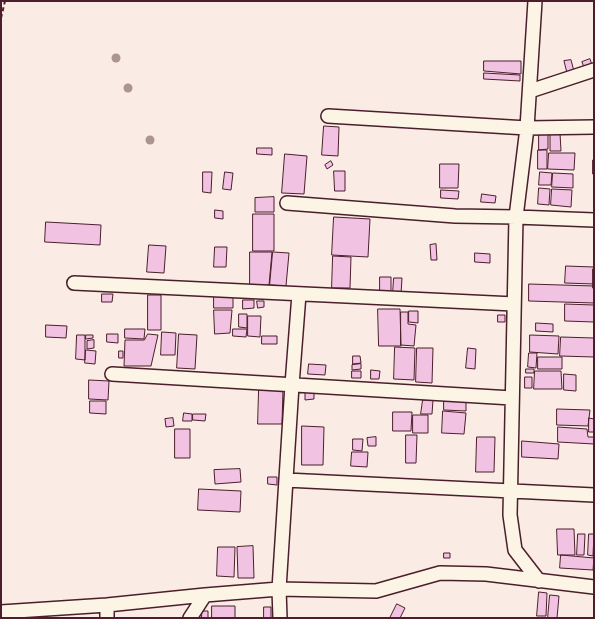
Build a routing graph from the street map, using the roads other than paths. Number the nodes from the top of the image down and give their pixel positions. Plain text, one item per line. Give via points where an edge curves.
1 (535, 1) edge
2 (594, 70) edge
3 (530, 91) junction
4 (328, 116) dead end
5 (594, 127) edge
6 (527, 128) junction
7 (287, 203) dead end
8 (516, 217) junction
9 (594, 220) edge
10 (74, 284) dead end
11 (299, 294) junction
12 (514, 304) junction
13 (112, 374) dead end
14 (292, 385) junction
15 (512, 398) junction
16 (286, 480) junction
17 (510, 490) junction
18 (594, 494) edge
19 (539, 581) junction
20 (594, 587) edge
21 (279, 589) junction
22 (205, 595) junction
23 (1, 612) edge
24 (107, 612) edge
25 (21, 614) edge
26 (190, 618) edge
27 (280, 618) edge

1 - 3 street
2 - 3 street
3 - 6 street
4 - 6 street
5 - 6 street
6 - 8 street
7 - 8 street via 454,216
8 - 9 street
8 - 12 street
10 - 11 street
11 - 12 street
11 - 14 street
12 - 15 street
13 - 14 street
14 - 15 street
14 - 16 street
15 - 17 street
16 - 17 street
16 - 21 street
17 - 18 street
17 - 19 street via 510,515 515,550
19 - 20 street
19 - 21 street via 486,574 440,573 376,590
21 - 22 street
21 - 27 street
22 - 24 street
22 - 26 street
23 - 25 street
24 - 25 street

